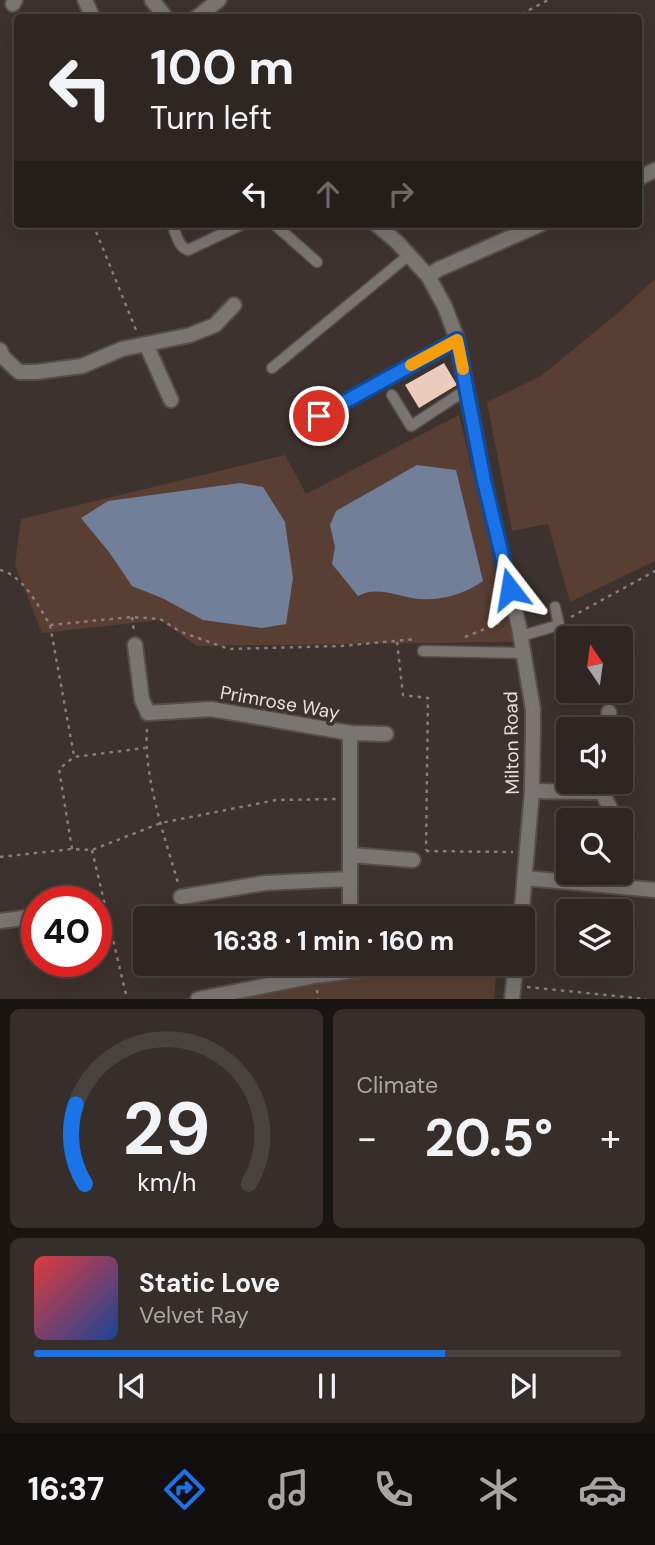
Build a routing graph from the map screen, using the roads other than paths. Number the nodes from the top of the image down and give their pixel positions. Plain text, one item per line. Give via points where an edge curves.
1 (152, 0) edge
2 (219, 0) edge
3 (163, 14) edge
4 (201, 14) edge
5 (173, 228) edge
6 (235, 228) edge
7 (279, 228) edge
8 (380, 228) edge
9 (532, 228) edge
10 (409, 255) junction
11 (317, 262) dead end
12 (428, 276) junction
13 (234, 305) dead end
14 (457, 340) junction
15 (146, 344) junction
16 (0, 349) edge
17 (272, 368) dead end
18 (466, 390) junction
19 (392, 395) dead end
20 (172, 400) dead end
21 (319, 416) dead end
22 (555, 607) dead end
23 (521, 636) junction
24 (135, 645) dead end
25 (423, 651) dead end
26 (524, 653) junction
27 (609, 712) dead end
28 (608, 717) edge
29 (350, 733) junction
30 (386, 734) dead end
31 (556, 790) edge
32 (532, 791) junction
33 (351, 855) junction
34 (413, 860) road end
35 (525, 877) junction
36 (556, 878) edge
37 (349, 879) junction
38 (633, 885) edge
39 (655, 890) edge
40 (181, 897) road end
41 (350, 906) edge
42 (522, 906) edge
43 (21, 918) edge
44 (0, 921) edge
45 (307, 976) edge
46 (198, 999) edge

1 - 3 street
2 - 4 street
5 - 6 lane via 179,243 188,250
7 - 11 lane
8 - 10 street, Milton Road
9 - 12 street
10 - 12 street, Milton Road
10 - 17 lane
12 - 14 street, Milton Road
13 - 15 street via 215,325
14 - 18 street, Milton Road
14 - 21 lane
15 - 16 street via 82,366 36,372 19,372
15 - 20 street
18 - 19 lane via 411,426
18 - 23 street, Milton Road
22 - 23 lane via 559,625
23 - 26 street, Milton Road
24 - 29 street, Primrose Way via 148,713 211,709
25 - 26 lane
26 - 32 street, Milton Road via 533,709
27 - 28 street
29 - 30 street, Primrose Way
29 - 33 street, Primrose Way
31 - 32 street
32 - 35 street, Milton Road
33 - 34 street
33 - 37 street, Primrose Way
35 - 36 street
35 - 42 street, Milton Road
37 - 40 street via 265,883
37 - 41 street, Primrose Way
38 - 39 street
43 - 44 street
45 - 46 street

